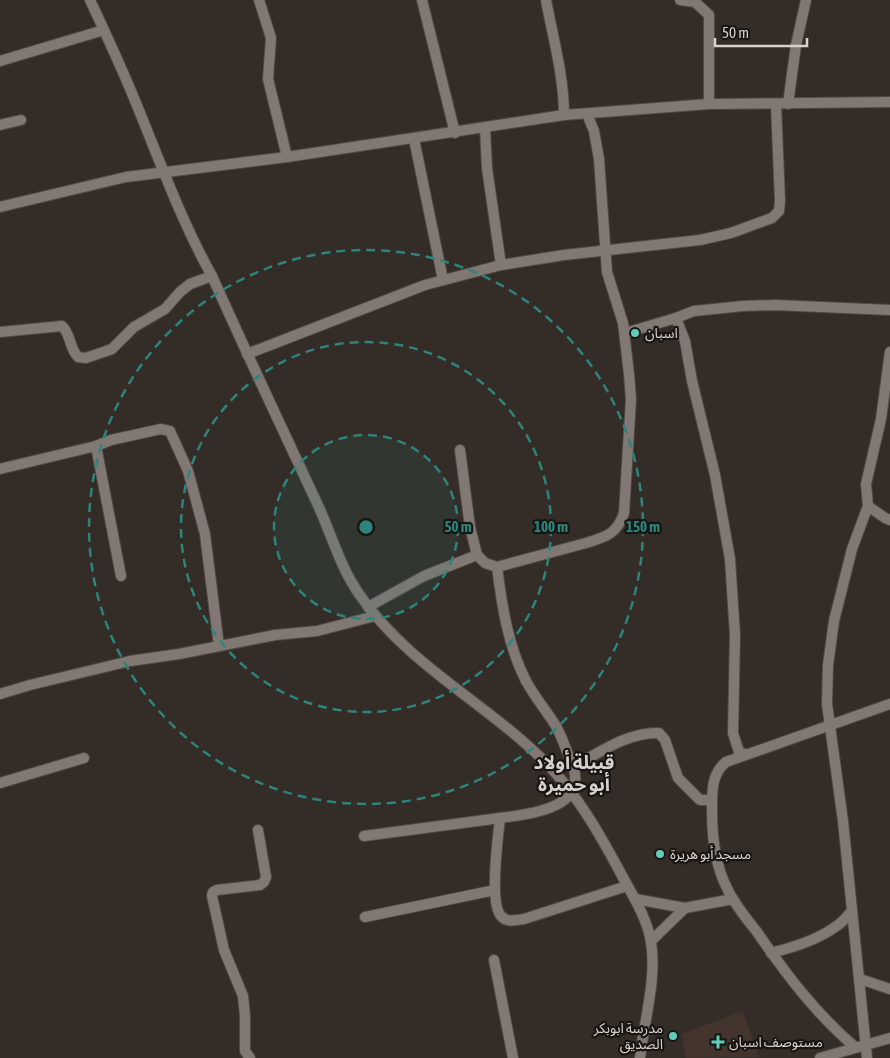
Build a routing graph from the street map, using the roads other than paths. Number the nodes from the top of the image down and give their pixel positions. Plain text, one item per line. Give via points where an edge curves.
1 (90, 0) edge
2 (259, 0) edge
3 (422, 0) edge
4 (546, 0) edge
5 (680, 0) edge
6 (806, 0) edge
7 (104, 30) junction
8 (0, 61) edge
9 (890, 102) edge
10 (709, 104) junction
11 (776, 104) junction
12 (788, 104) junction
13 (587, 114) junction
14 (564, 115) junction
15 (21, 120) dead end
16 (0, 125) edge
17 (485, 128) junction
18 (455, 133) junction
19 (414, 139) junction
20 (287, 157) junction
21 (162, 172) junction
22 (0, 207) edge
23 (605, 250) junction
24 (501, 265) junction
25 (212, 276) junction
26 (443, 280) junction
27 (890, 310) edge
28 (676, 318) junction
29 (0, 332) edge
30 (625, 333) junction
31 (890, 352) edge
32 (246, 354) junction
33 (96, 446) junction
34 (460, 450) dead end
35 (0, 470) edge
36 (868, 506) junction
37 (890, 520) edge
38 (478, 555) junction
39 (497, 567) junction
40 (122, 576) dead end
41 (368, 607) junction
42 (375, 616) junction
43 (219, 646) junction
44 (0, 694) edge
45 (890, 704) edge
46 (830, 725) junction
47 (745, 754) junction
48 (84, 758) dead end
49 (574, 767) junction
50 (0, 783) edge
51 (572, 792) junction
52 (712, 800) junction
53 (500, 818) junction
54 (258, 830) dead end
55 (364, 836) dead end
56 (628, 886) junction
57 (495, 890) junction
58 (635, 899) junction
59 (733, 899) junction
60 (685, 908) junction
61 (852, 911) junction
62 (365, 917) dead end
63 (651, 941) junction
64 (771, 953) junction
65 (494, 960) dead end
66 (860, 979) junction
67 (890, 989) edge
68 (890, 1038) edge
69 (861, 1046) junction
70 (250, 1058) edge
71 (513, 1058) edge
72 (640, 1058) edge
73 (820, 1058) edge
74 (867, 1058) edge

1 - 7 street
2 - 20 street via 271,38 268,79
3 - 18 street
4 - 14 street via 559,63
5 - 10 street via 695,2 709,16
6 - 12 street
7 - 8 street
7 - 21 street
9 - 12 street
10 - 11 street
10 - 13 street
11 - 12 street
11 - 23 street via 780,201 779,211 772,218 700,240
13 - 14 street
13 - 23 street via 599,159
14 - 17 street
15 - 16 street
17 - 18 street
17 - 24 street
18 - 19 street
19 - 20 street
19 - 26 street
20 - 21 street
21 - 22 street via 126,177
21 - 25 street via 193,243
23 - 24 street
23 - 30 street via 606,272
24 - 26 street
25 - 29 street via 190,284 165,309 134,327 112,349 86,358 78,357 72,351 67,330 62,326
25 - 32 street
26 - 32 street
27 - 28 street via 743,306 694,311
28 - 30 street
28 - 47 street via 715,475 728,549 735,634 734,733 739,752
30 - 39 street via 630,399 626,500 620,523 614,531 600,538
31 - 36 street via 881,419 866,484
32 - 41 street via 318,504 344,569
33 - 35 street
33 - 40 street
33 - 43 street via 161,429 173,435 188,471 205,534
34 - 38 street via 470,527
36 - 37 street
36 - 46 street via 852,549 834,622 826,686
38 - 39 street via 485,564
38 - 41 street via 424,576
39 - 49 street via 504,614 518,662 527,683 555,724
41 - 42 street
42 - 43 street via 317,631
42 - 51 street via 403,647 532,750
43 - 44 street via 130,661
45 - 46 street
46 - 47 street
46 - 61 street
47 - 52 street via 719,767 714,778
48 - 50 street
49 - 51 street via 576,778
49 - 52 street via 638,734 659,733 665,740 678,778 700,800
51 - 53 street via 551,807
51 - 56 street via 596,827
52 - 59 street via 715,849
53 - 55 street
53 - 57 street
54 - 70 street via 266,877 264,882 217,890 212,896 224,950 243,996 245,1044
56 - 57 street via 512,921 500,914
56 - 58 street
57 - 62 street
58 - 60 street
58 - 63 street
59 - 60 street
59 - 64 street
60 - 63 street
61 - 64 street via 839,925 808,942
61 - 66 street
63 - 72 street via 652,977
64 - 69 street via 794,985 838,1033
65 - 71 street
66 - 67 street
66 - 69 street
68 - 69 street
69 - 73 street
69 - 74 street

